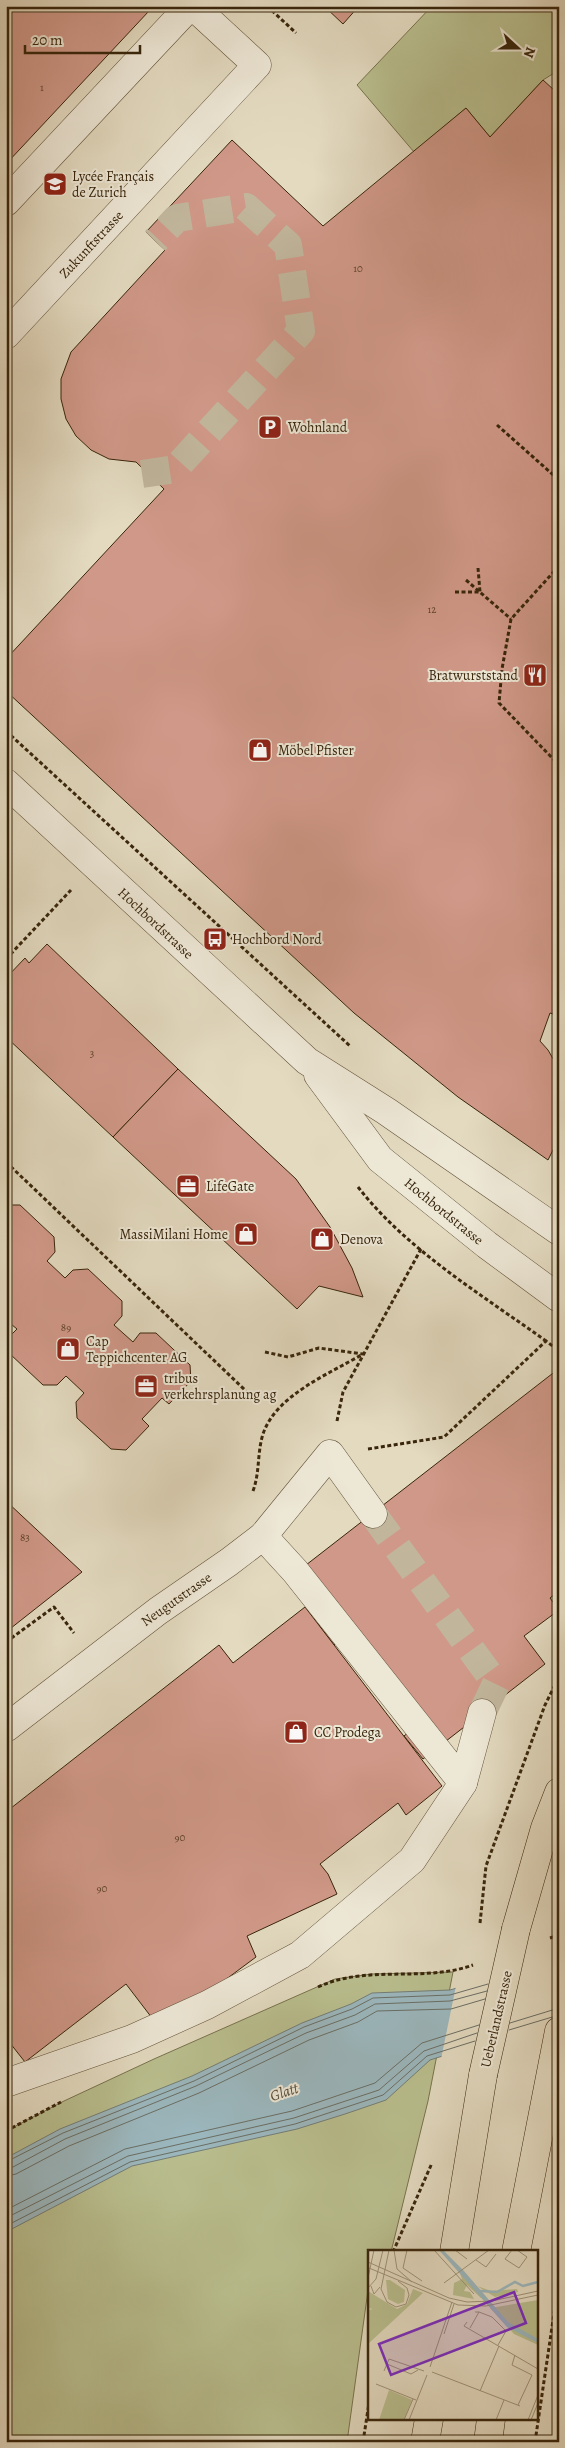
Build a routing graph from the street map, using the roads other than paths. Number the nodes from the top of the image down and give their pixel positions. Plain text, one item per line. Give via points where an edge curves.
1 (192, 6) edge
2 (6, 202) edge
3 (6, 334) edge
4 (6, 783) edge
5 (307, 1061) junction
6 (559, 1230) edge
7 (559, 1298) edge
8 (373, 1514) tunnel mouth
9 (263, 1536) junction
10 (482, 1713) tunnel mouth
11 (6, 1728) edge
12 (463, 1783) junction
13 (559, 1792) edge
14 (556, 2041) edge
15 (6, 2083) edge
16 (454, 2250) edge
17 (516, 2250) edge
18 (428, 2420) edge
19 (491, 2420) edge
20 (425, 2442) edge
21 (488, 2442) edge

1 - 2 street
1 - 3 street, Zukunftstrasse via 256,65
4 - 5 street, Hochbordstrasse
5 - 6 street, Hochbordstrasse
5 - 7 street, Hochbordstrasse via 380,1159 487,1246
8 - 9 street, Neugutstrasse via 330,1454
9 - 11 street, Neugutstrasse via 158,1610
9 - 12 street via 295,1570
10 - 12 street
12 - 15 street via 412,1860 300,1955 208,2005 132,2039
13 - 16 main road, Ueberlandstrasse, bridge via 516,1929 483,2075
14 - 17 main road
18 - 20 main road
19 - 21 main road

